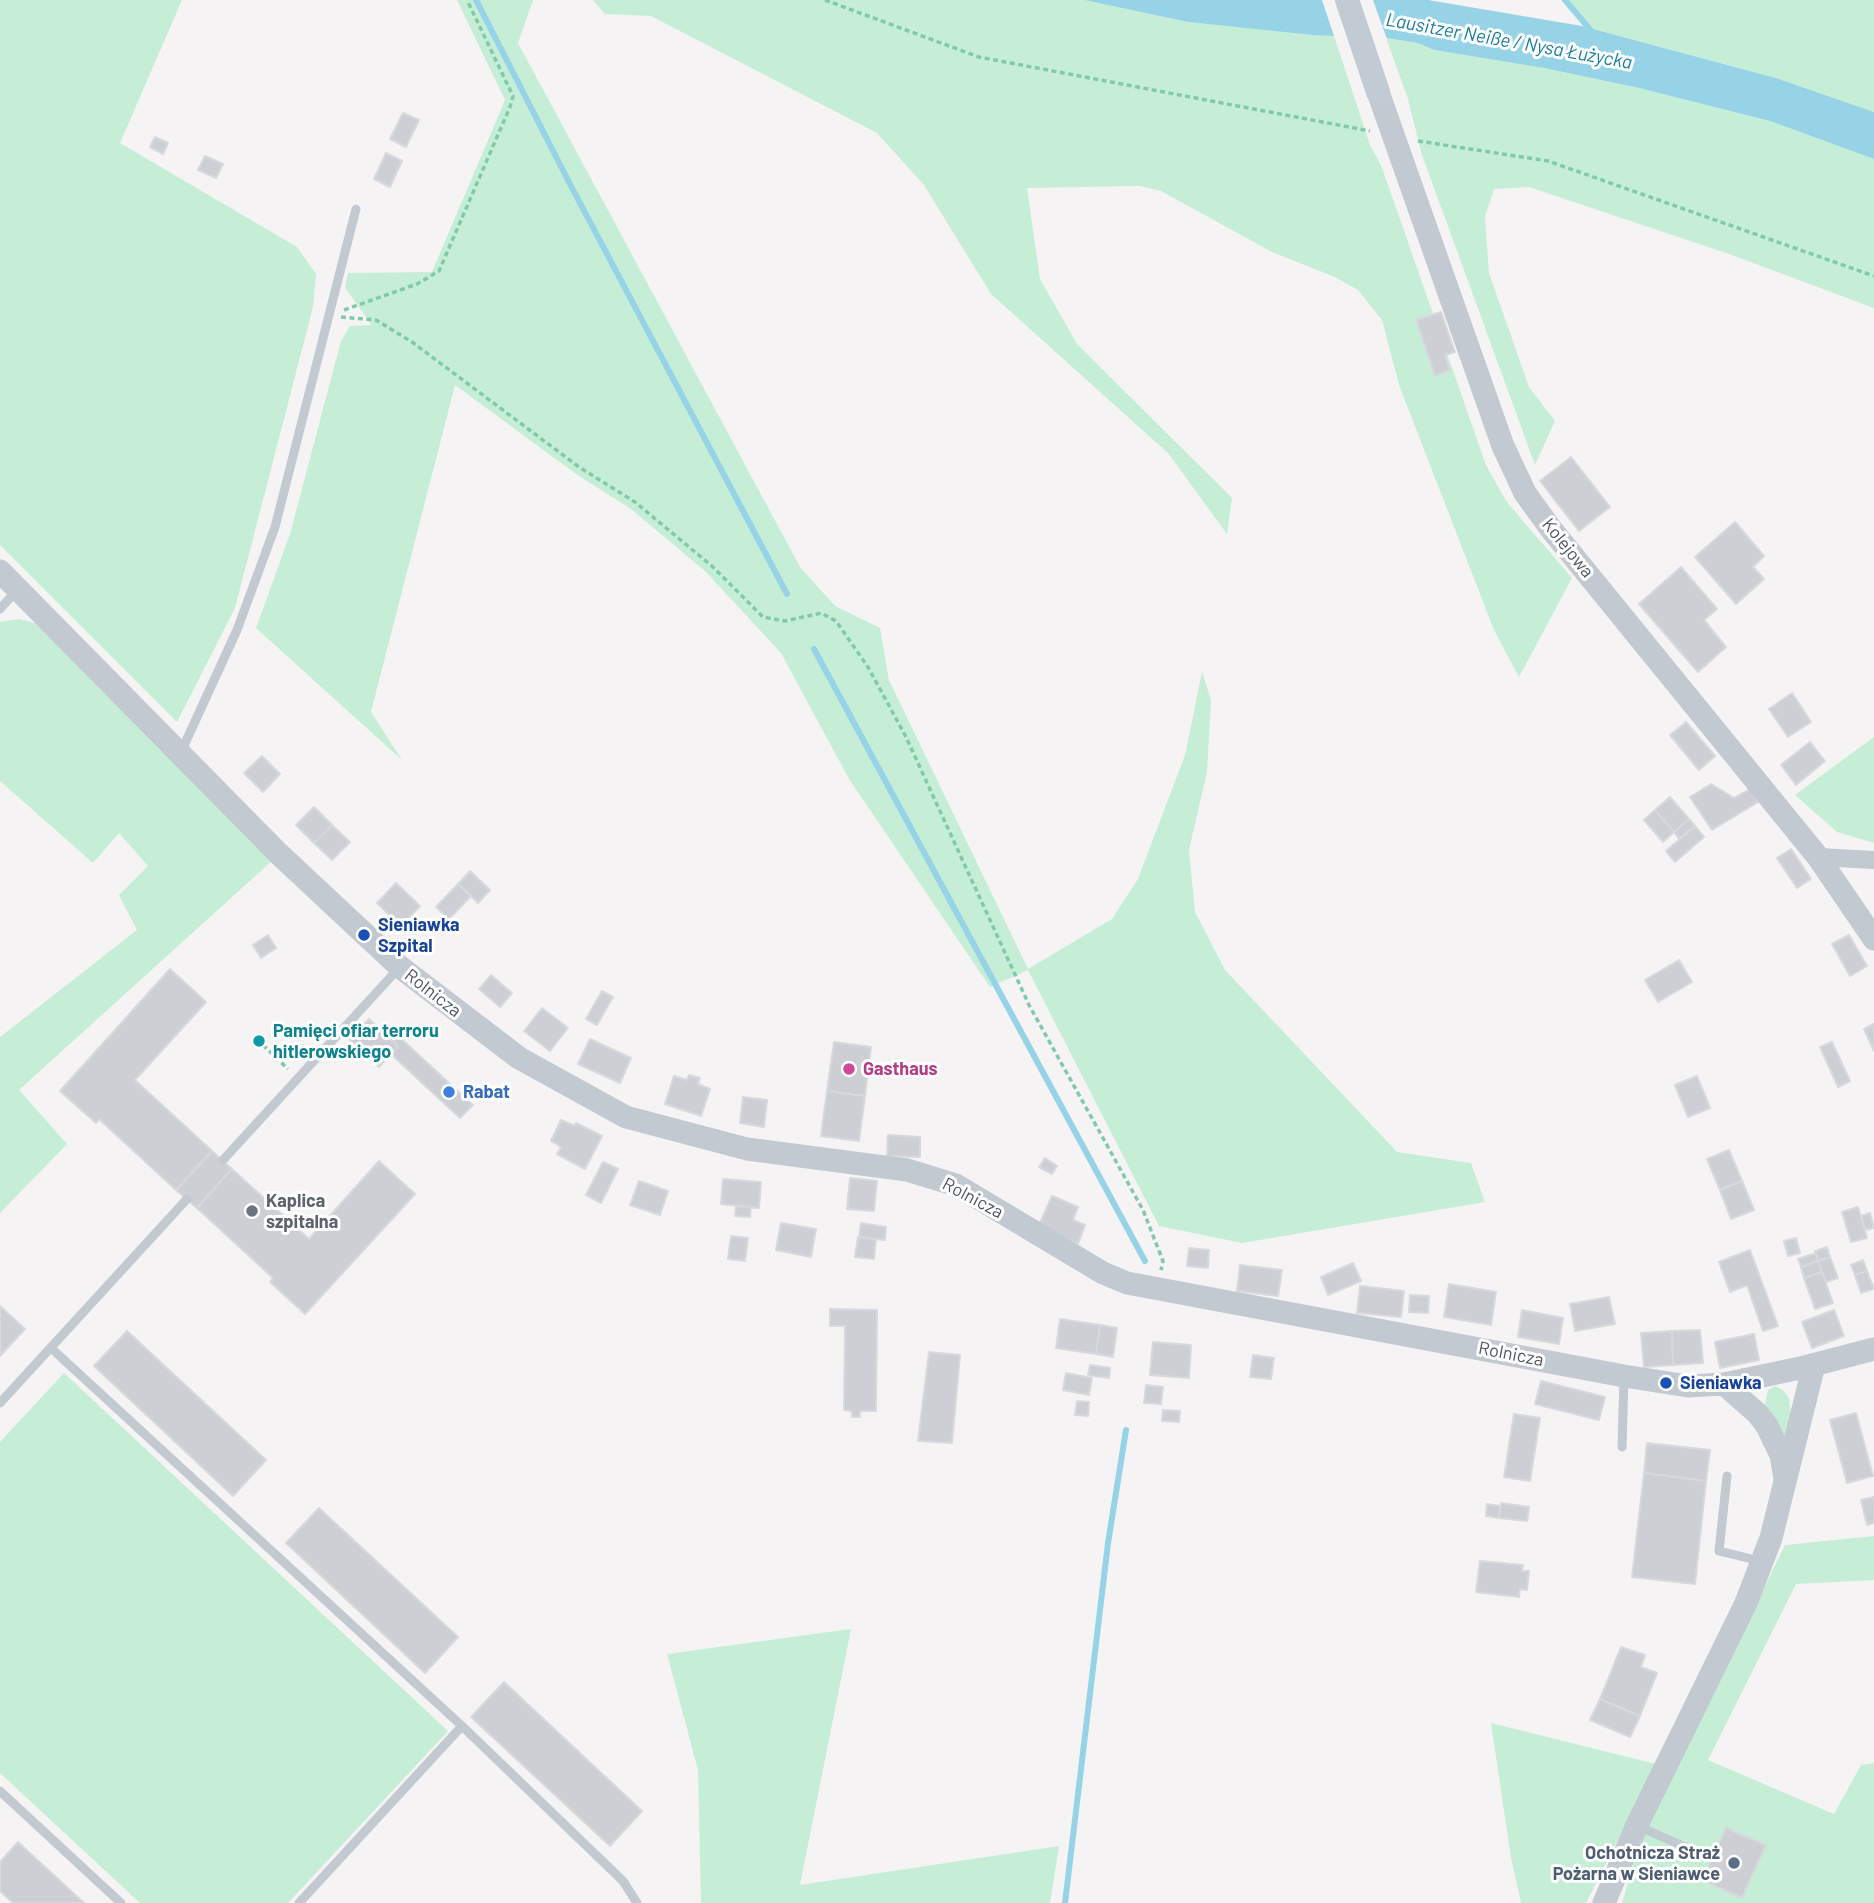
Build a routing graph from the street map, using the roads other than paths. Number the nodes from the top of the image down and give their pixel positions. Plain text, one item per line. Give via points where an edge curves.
1 (1349, 7) edge
2 (1378, 92) joint
3 (356, 209) dead end
4 (0, 571) edge
5 (18, 589) junction
6 (0, 609) edge
7 (180, 753) junction
8 (1818, 857) junction
9 (1874, 860) edge
10 (1874, 939) edge
11 (400, 967) junction
12 (223, 1160) dead end
13 (187, 1199) dead end
14 (51, 1348) junction
15 (1874, 1349) edge
16 (1814, 1365) junction
17 (1624, 1376) junction
18 (1724, 1384) junction
19 (0, 1403) edge
20 (1622, 1447) dead end
21 (1727, 1476) dead end
22 (1786, 1483) junction
23 (1762, 1561) junction
24 (462, 1726) junction
25 (0, 1791) edge
26 (1637, 1825) junction
27 (1703, 1855) dead end
28 (121, 1903) edge
29 (299, 1903) edge
30 (637, 1903) edge
31 (1604, 1903) edge

1 - 2 main road
2 - 8 street, Kolejowa via 1503,446 1525,493
3 - 7 lane via 275,527 237,630
4 - 5 street, Rolnicza
5 - 6 lane
5 - 7 street, Rolnicza
7 - 11 street, Rolnicza
8 - 9 street
8 - 10 street, Kolejowa
11 - 12 lane
11 - 17 street, Rolnicza via 519,1058 626,1117 747,1149 907,1170 956,1185 1127,1283
13 - 14 lane
14 - 19 lane
14 - 24 lane
15 - 16 street, Rolnicza
16 - 18 street, Rolnicza
16 - 22 street
17 - 18 street, Rolnicza via 1688,1386
17 - 20 lane
18 - 22 street via 1767,1426 1781,1455
21 - 23 lane via 1719,1551
22 - 23 street
23 - 26 street via 1746,1603
24 - 29 lane
24 - 30 lane via 623,1881
25 - 28 lane
26 - 27 lane
26 - 31 street

